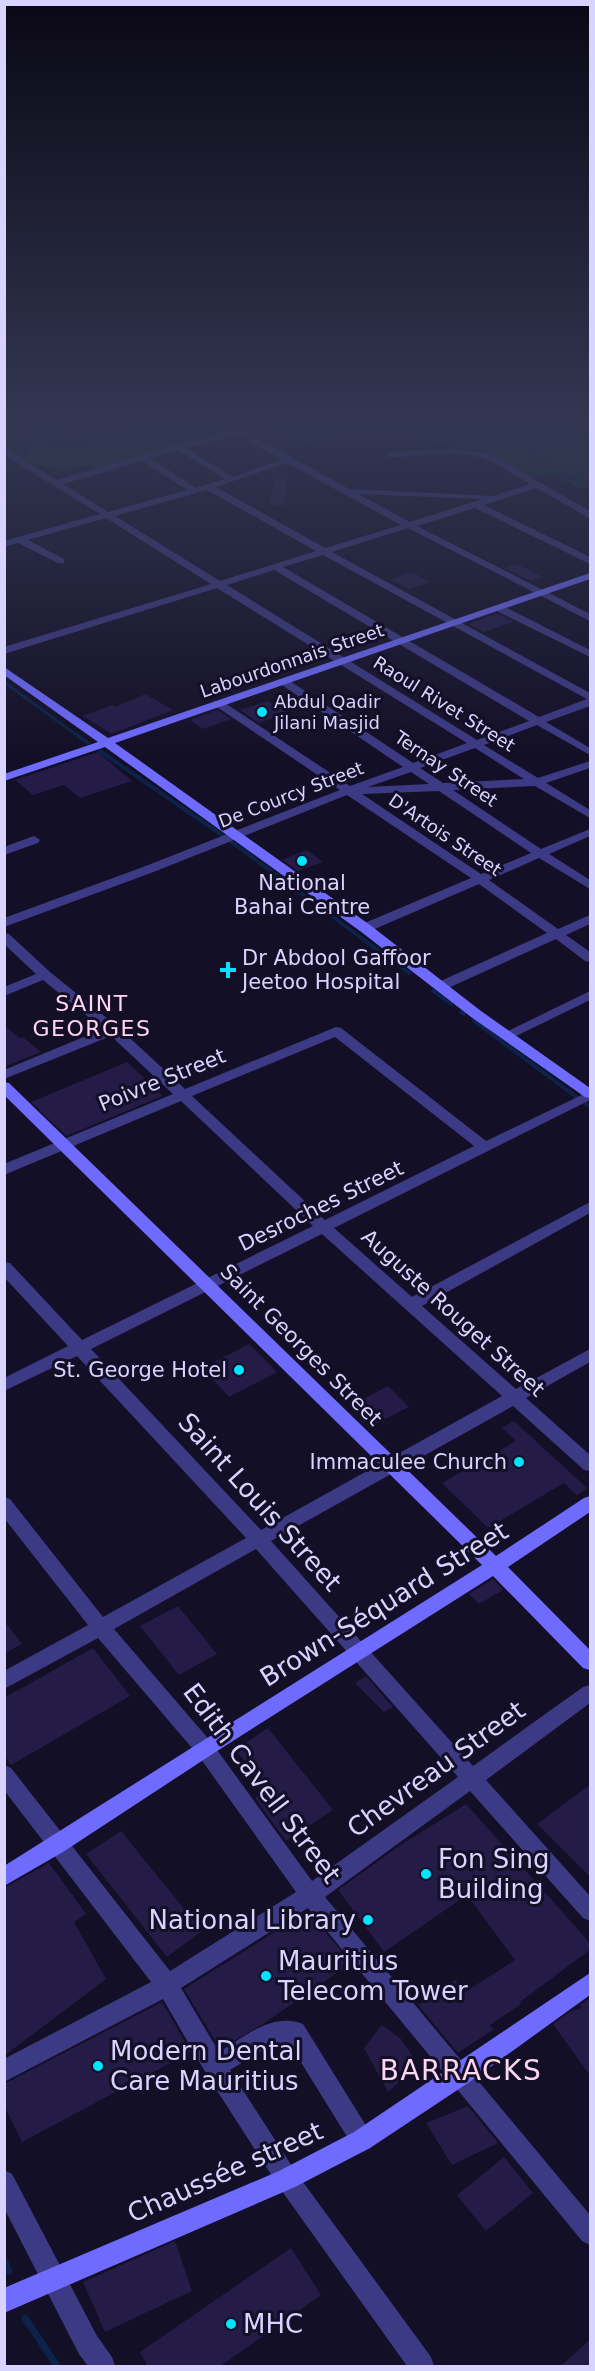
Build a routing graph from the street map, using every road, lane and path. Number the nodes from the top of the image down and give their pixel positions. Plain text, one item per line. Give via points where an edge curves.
1 (38, 535) edge
2 (136, 535) edge
3 (295, 535) edge
4 (383, 535) edge
5 (428, 535) edge
6 (537, 535) edge
7 (20, 540) junction
8 (4, 544) edge
9 (326, 552) junction
10 (62, 561) dead end
11 (591, 561) edge
12 (276, 567) junction
13 (591, 576) edge
14 (214, 583) junction
15 (541, 593) junction
16 (499, 608) junction
17 (591, 618) edge
18 (453, 623) junction
19 (400, 641) junction
20 (4, 651) edge
21 (591, 654) edge
22 (345, 661) junction
23 (4, 670) edge
24 (283, 681) junction
25 (591, 697) edge
26 (591, 702) edge
27 (218, 703) junction
28 (539, 722) junction
29 (105, 742) junction
30 (477, 743) junction
31 (591, 752) edge
32 (591, 764) edge
33 (413, 768) junction
34 (4, 778) edge
35 (537, 782) junction
36 (441, 788) junction
37 (347, 791) junction
38 (591, 815) edge
39 (591, 832) edge
40 (231, 838) junction
41 (34, 840) dead end
42 (4, 851) edge
43 (538, 852) junction
44 (480, 879) junction
45 (591, 885) edge
46 (591, 919) edge
47 (4, 923) edge
48 (365, 928) junction
49 (555, 933) junction
50 (4, 937) edge
51 (591, 958) edge
52 (45, 975) junction
53 (441, 986) junction
54 (4, 992) edge
55 (591, 996) edge
56 (113, 1030) junction
57 (507, 1035) junction
58 (4, 1075) edge
59 (4, 1086) edge
60 (182, 1094) junction
61 (591, 1095) edge
62 (63, 1144) junction
63 (486, 1148) junction
64 (4, 1170) edge
65 (591, 1207) edge
66 (325, 1228) junction
67 (4, 1267) edge
68 (208, 1286) junction
69 (412, 1304) junction
70 (81, 1347) junction
71 (591, 1355) edge
72 (4, 1385) edge
73 (516, 1398) junction
74 (591, 1465) edge
75 (392, 1466) junction
76 (591, 1503) edge
77 (4, 1504) edge
78 (260, 1541) junction
79 (496, 1567) junction
80 (102, 1629) junction
81 (358, 1653) junction
82 (591, 1662) edge
83 (4, 1681) edge
84 (591, 1693) edge
85 (205, 1749) junction
86 (4, 1774) edge
87 (471, 1778) junction
88 (58, 1846) junction
89 (4, 1877) edge
90 (310, 1895) junction
91 (591, 1911) edge
92 (591, 1983) edge
93 (167, 1985) junction
94 (215, 2067) junction
95 (4, 2071) edge
96 (460, 2075) junction
97 (362, 2140) junction
98 (287, 2179) junction
99 (4, 2182) edge
100 (591, 2233) edge
101 (53, 2279) junction
102 (4, 2301) edge
103 (103, 2367) edge
104 (422, 2367) edge

1 - 7 street
2 - 14 street, Raoul Rivet Street
3 - 9 street
4 - 9 street
5 - 15 street
6 - 11 street
7 - 8 street
7 - 10 street
9 - 12 street
9 - 18 street
12 - 14 street
12 - 19 street
13 - 15 main road, Labourdonnais Street
14 - 20 street
14 - 22 street, Raoul Rivet Street
15 - 16 main road, Labourdonnais Street
15 - 17 street
16 - 18 main road, Labourdonnais Street
16 - 21 street
18 - 19 main road, Labourdonnais Street
18 - 25 street
19 - 22 main road, Labourdonnais Street
19 - 28 street
22 - 24 main road, Labourdonnais Street
22 - 30 street, Raoul Rivet Street
23 - 29 main road
24 - 27 main road, Labourdonnais Street
24 - 33 street, Ternay Street
26 - 28 street, De Courcy Street
27 - 29 main road, Labourdonnais Street
27 - 37 street, D'Artois Street
28 - 30 street, De Courcy Street
28 - 31 street
29 - 34 main road, Labourdonnais Street
29 - 40 main road
30 - 33 street, De Courcy Street
30 - 35 street, Raoul Rivet Street
32 - 35 street
33 - 36 street, Ternay Street
33 - 37 street, De Courcy Street
35 - 36 street
35 - 38 street, Raoul Rivet Street
36 - 37 street
36 - 43 street, Ternay Street
37 - 40 street, De Courcy Street
37 - 44 street, D'Artois Street
39 - 43 street
40 - 47 street, De Courcy Street
40 - 48 main road
41 - 42 street
43 - 44 street
43 - 45 street, Ternay Street
44 - 48 street
44 - 49 street, D'Artois Street
46 - 49 street
48 - 53 main road
49 - 51 street, D'Artois Street
49 - 53 street
50 - 52 street, Auguste Rouget Street
52 - 54 street
52 - 56 street, Auguste Rouget Street
53 - 57 main road
55 - 57 street
56 - 58 street
56 - 60 street, Auguste Rouget Street
57 - 61 main road
59 - 62 main road, Saint Georges Street
60 - 62 street, Poivre Street
60 - 63 street, Poivre Street via 336,1031
60 - 66 street, Auguste Rouget Street
61 - 63 street, Desroches Street
62 - 64 street, Poivre Street
62 - 68 main road, Saint Georges Street
63 - 66 street, Desroches Street
65 - 69 street
66 - 68 street, Desroches Street
66 - 69 street, Auguste Rouget Street
67 - 70 street, Saint Louis Street
68 - 70 street, Desroches Street
68 - 75 main road, Saint Georges Street
69 - 73 street, Auguste Rouget Street
70 - 72 street, Desroches Street
70 - 78 street, Saint Louis Street
71 - 73 street
73 - 74 street, Auguste Rouget Street
73 - 75 street
75 - 78 street
75 - 79 main road, Saint Georges Street
76 - 79 main road, Brown-Séquard Street
77 - 80 street, Edith Cavell Street
78 - 80 street
78 - 81 street, Saint Louis Street
79 - 81 main road, Brown-Séquard Street
79 - 82 main road, Saint Georges Street
80 - 83 street
80 - 85 street, Edith Cavell Street
81 - 85 main road, Brown-Séquard Street
81 - 87 street, Saint Louis Street
84 - 87 street, Chevreau Street
85 - 88 main road, Brown-Séquard Street
85 - 90 street, Edith Cavell Street
86 - 88 street
87 - 90 street, Chevreau Street
87 - 91 street, Saint Louis Street
88 - 89 main road, Brown-Séquard Street
88 - 93 street
90 - 93 street, Chevreau Street
90 - 96 street, Edith Cavell Street
92 - 96 main road, Chaussée street
93 - 94 street
93 - 95 street, Chevreau Street
94 - 97 street via 270,2033 295,2032
94 - 98 street
96 - 97 main road, Chaussée street
96 - 100 street, Edith Cavell Street
97 - 98 main road, Chaussée street
98 - 101 main road, Chaussée street
98 - 104 street
99 - 101 street
101 - 102 main road, Chaussée street
101 - 103 street

